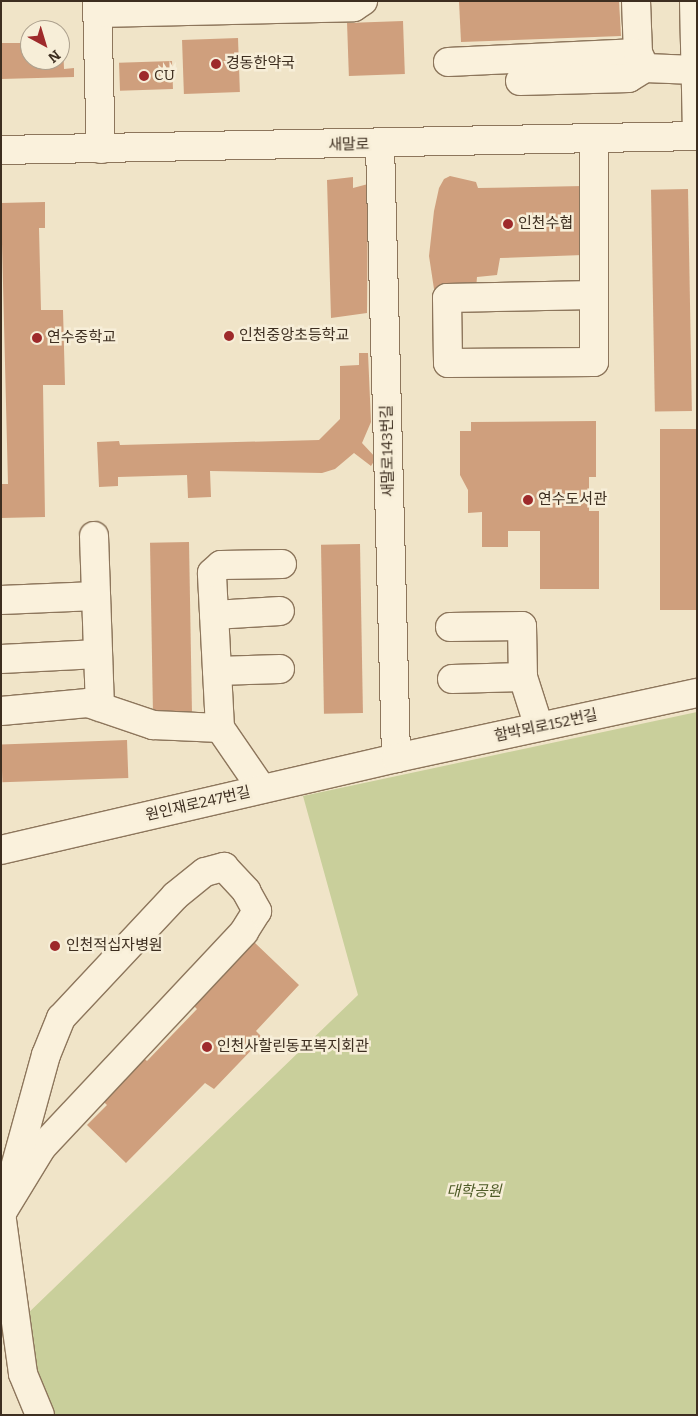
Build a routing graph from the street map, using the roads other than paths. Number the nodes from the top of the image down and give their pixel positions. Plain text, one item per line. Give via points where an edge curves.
1 (363, 1) edge
2 (636, 1) edge
3 (694, 1) edge
4 (318, 4) edge
5 (98, 7) edge
6 (642, 60) junction
7 (448, 62) dead end
8 (696, 62) edge
9 (520, 81) dead end
10 (697, 131) edge
11 (697, 136) edge
12 (594, 139) junction
13 (380, 145) junction
14 (101, 149) junction
15 (1, 150) edge
16 (594, 295) junction
17 (94, 536) dead end
18 (282, 564) dead end
19 (96, 596) junction
20 (1, 600) edge
21 (280, 611) dead end
22 (214, 615) junction
23 (450, 627) dead end
24 (98, 654) junction
25 (1, 660) edge
26 (280, 669) dead end
27 (217, 671) junction
28 (523, 677) junction
29 (452, 679) dead end
30 (697, 693) edge
31 (100, 707) junction
32 (1, 710) edge
33 (539, 727) junction
34 (220, 728) junction
35 (396, 758) junction
36 (262, 789) junction
37 (1, 850) edge
38 (2, 1212) edge
39 (40, 1415) edge

1 - 4 street via 354,7
2 - 6 street
3 - 8 street
4 - 5 street
5 - 14 street
6 - 7 street
6 - 8 street
6 - 9 street via 629,78
8 - 10 street
11 - 12 street, 새말로
12 - 13 street, 새말로
12 - 16 street
13 - 14 street, 새말로
13 - 35 street, 새말로143번길
14 - 15 street, 새말로
16 - 16 street via 594,362 448,363 447,298
17 - 19 street
18 - 22 street via 221,565 212,573
19 - 20 street
19 - 24 street
21 - 22 street
22 - 27 street
23 - 28 street via 522,626
24 - 25 street
24 - 31 street
26 - 27 street
27 - 34 street
28 - 29 street
28 - 33 street
30 - 33 street, 함박뫼로152번길
31 - 32 street via 88,703
31 - 34 street via 153,725
33 - 35 street, 함박뫼로152번길
34 - 36 street
35 - 36 street, 원인재로247번길
36 - 37 street, 원인재로247번길
38 - 38 street via 42,1148 244,932 257,911 246,891 224,867 205,872 175,896 61,1018 46,1055
38 - 39 street via 23,1374

